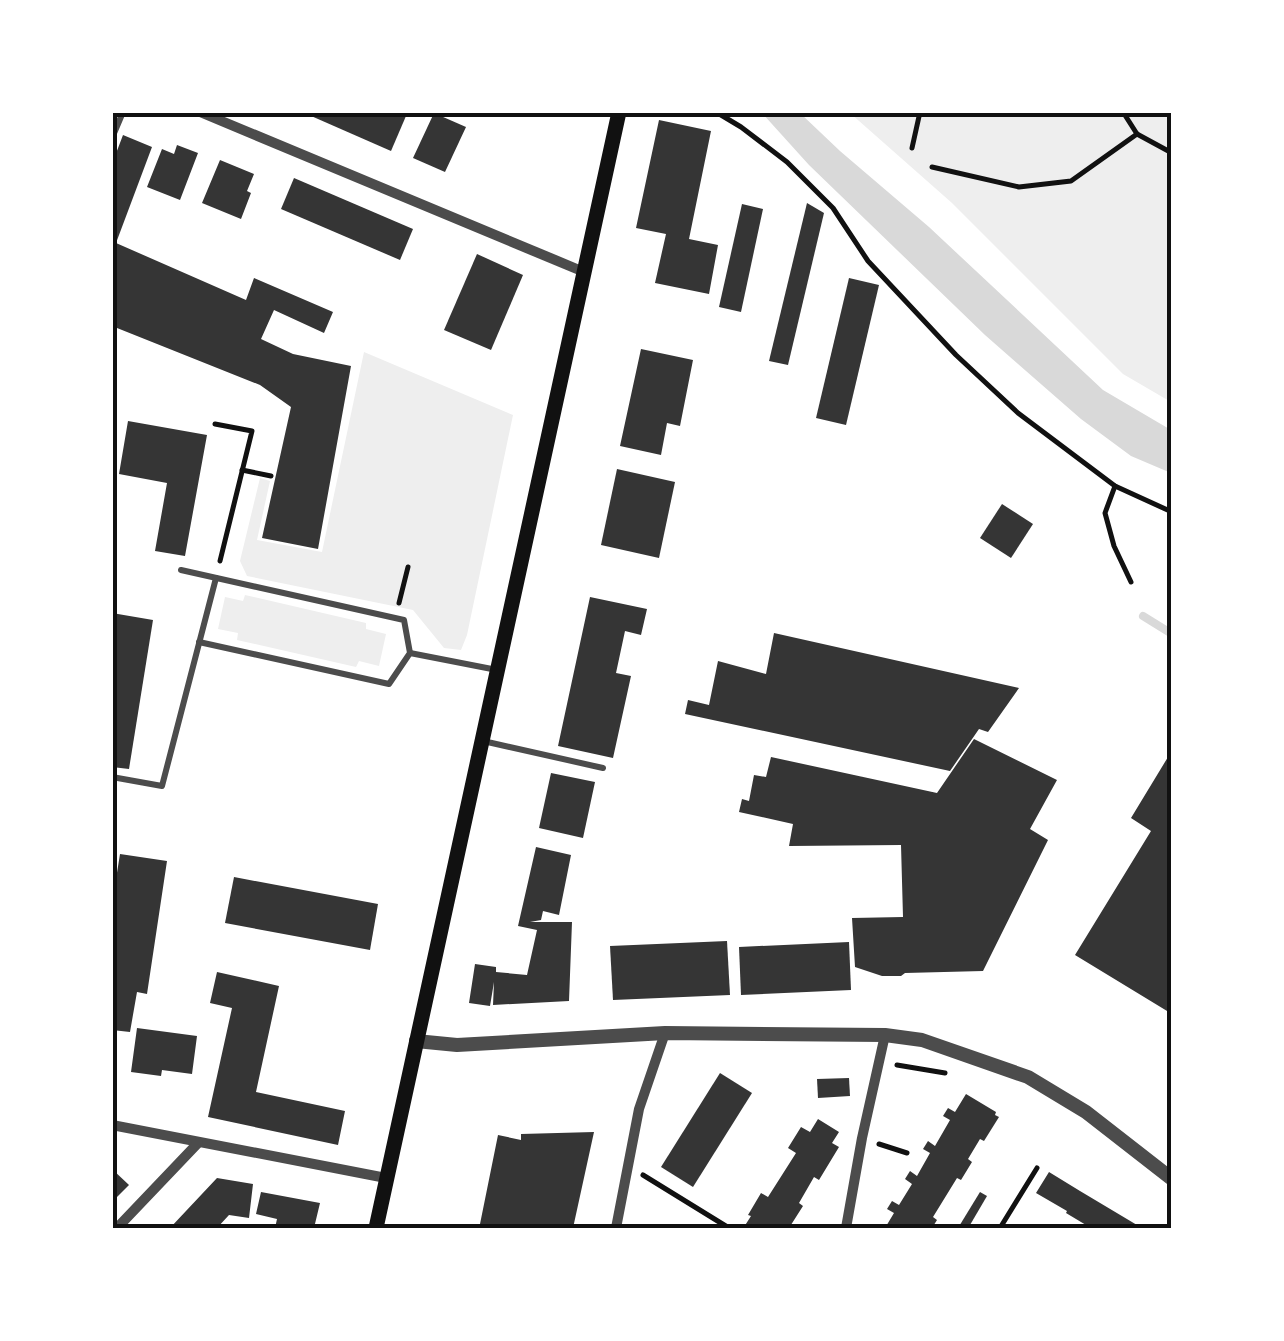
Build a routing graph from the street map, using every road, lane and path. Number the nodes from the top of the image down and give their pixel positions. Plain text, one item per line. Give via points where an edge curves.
1 (123, 112) edge
2 (200, 112) edge
3 (619, 112) edge
4 (716, 112) edge
5 (920, 112) edge
6 (1123, 112) edge
7 (1137, 134) junction
8 (112, 138) edge
9 (912, 148) dead end
10 (1172, 153) edge
11 (932, 168) dead end
12 (584, 272) junction
13 (215, 424) dead end
14 (242, 470) junction
15 (271, 476) dead end
16 (1115, 486) junction
17 (1172, 512) edge
18 (408, 567) dead end
19 (182, 570) dead end
20 (216, 578) junction
21 (1130, 582) dead end
22 (395, 618) junction
23 (199, 642) junction
24 (410, 653) junction
25 (497, 670) junction
26 (482, 741) junction
27 (602, 768) dead end
28 (112, 776) edge
29 (665, 1034) junction
30 (885, 1035) junction
31 (416, 1040) junction
32 (880, 1062) junction
33 (945, 1074) dead end
34 (112, 1126) edge
35 (862, 1138) junction
36 (198, 1143) junction
37 (908, 1152) dead end
38 (629, 1166) junction
39 (1037, 1168) dead end
40 (386, 1178) junction
41 (1172, 1179) edge
42 (117, 1228) edge
43 (376, 1228) edge
44 (616, 1228) edge
45 (729, 1228) edge
46 (846, 1228) edge
47 (1000, 1228) edge

1 - 8 lane
2 - 12 street
3 - 12 main road
4 - 16 path via 787,162 833,208 868,261 968,367
5 - 9 path
6 - 7 path
7 - 10 path
7 - 11 path via 1071,181 1019,187
12 - 25 main road
13 - 14 path via 252,431
14 - 15 path
14 - 20 path
16 - 17 path
16 - 21 path via 1105,513
18 - 22 path
19 - 20 lane
20 - 22 lane
20 - 23 lane
22 - 24 lane via 404,620
23 - 24 lane via 390,684
23 - 28 lane via 162,786
24 - 25 lane
25 - 26 main road
26 - 27 lane
26 - 31 main road
29 - 30 street
29 - 31 street
29 - 38 street via 639,1109
30 - 32 street
30 - 41 street via 922,1040 1028,1077
31 - 40 main road
32 - 33 path
32 - 35 street
34 - 36 street
35 - 37 path
35 - 46 street
36 - 40 street
36 - 42 street
38 - 44 street
38 - 45 path
39 - 47 path
40 - 43 main road

